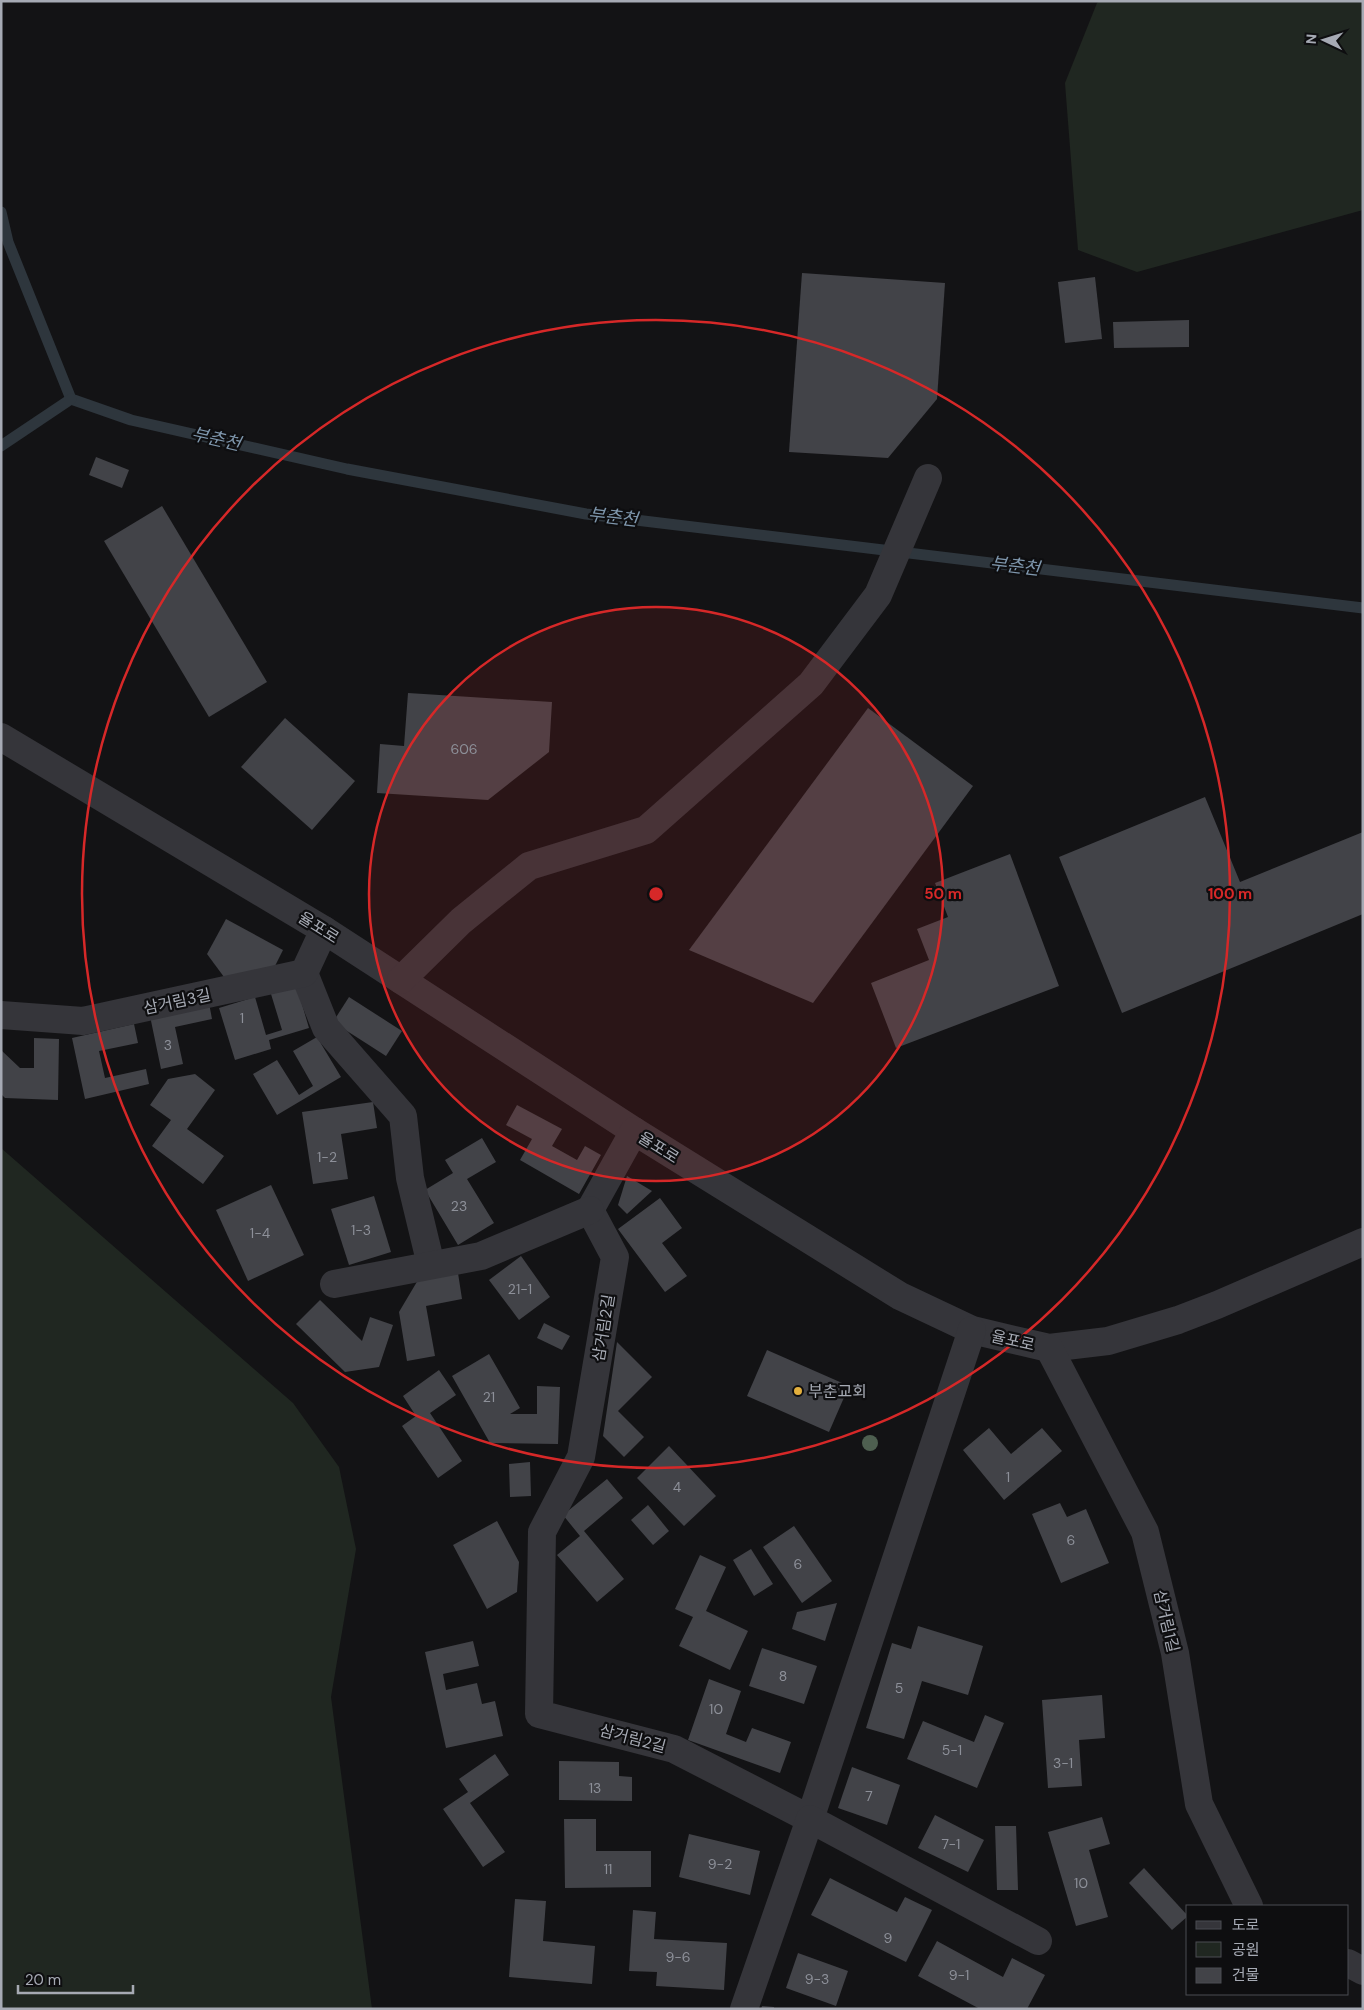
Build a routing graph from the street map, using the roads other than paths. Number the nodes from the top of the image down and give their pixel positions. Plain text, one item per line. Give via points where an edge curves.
1 (928, 478) dead end
2 (1, 737) edge
3 (324, 930) junction
4 (304, 973) junction
5 (401, 980) junction
6 (1, 1015) edge
7 (634, 1132) junction
8 (590, 1210) junction
9 (1363, 1242) edge
10 (431, 1265) junction
11 (334, 1284) dead end
12 (972, 1330) junction
13 (1049, 1348) junction
14 (810, 1819) junction
15 (1249, 1905) edge
16 (1038, 1941) dead end
17 (1349, 1963) edge
18 (1363, 1970) edge
19 (744, 2009) edge

1 - 5 street via 878,595 811,684 646,830 529,866 460,921
2 - 3 street, 율포로
3 - 4 street
3 - 5 street, 율포로
4 - 6 street, 삼거림3길 via 83,1021
4 - 10 street via 326,1028 403,1116 410,1178
5 - 7 street, 율포로
7 - 8 street
7 - 12 street, 율포로 via 900,1296
8 - 10 street via 481,1256
8 - 14 street, 삼거림2길 via 615,1257 582,1457 542,1532 539,1714 674,1749
9 - 13 street, 율포로 via 1178,1320 1108,1341
10 - 11 street
12 - 13 street, 율포로
12 - 14 street
13 - 15 street, 삼거림1길 via 1145,1532 1175,1653 1199,1804
14 - 16 street
14 - 19 street
17 - 18 street

